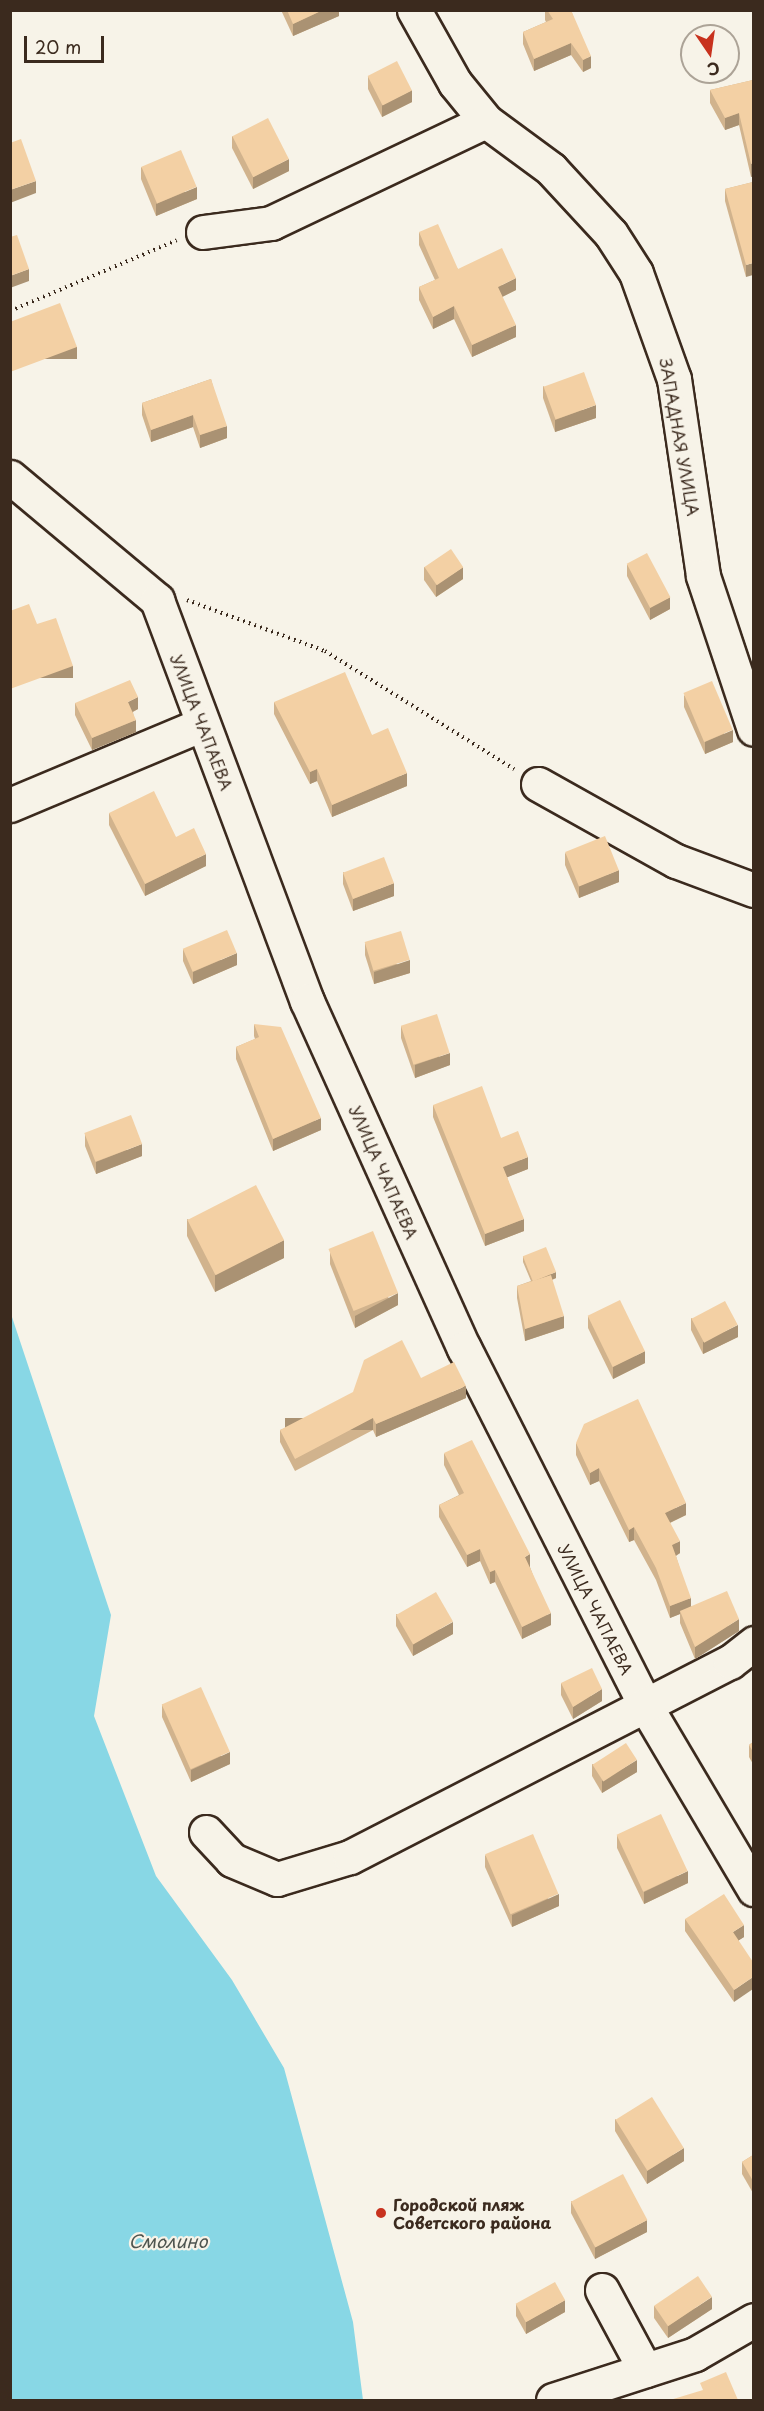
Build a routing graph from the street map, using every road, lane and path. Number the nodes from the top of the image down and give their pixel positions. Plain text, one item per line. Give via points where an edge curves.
1 (414, 10) edge
2 (486, 121) junction
3 (203, 232) joint
4 (10, 311) edge
5 (10, 477) edge
6 (157, 600) junction
7 (203, 724) junction
8 (753, 729) edge
9 (538, 784) joint
10 (10, 805) edge
11 (753, 890) edge
12 (753, 1644) edge
13 (645, 1705) junction
14 (206, 1832) dead end
15 (753, 1889) edge
16 (602, 2290) dead end
17 (753, 2320) edge
18 (645, 2370) junction
19 (553, 2400) edge

1 - 2 street, ЗАПАДНАЯ УЛИЦА via 455,83
2 - 3 street via 271,223
2 - 8 street, ЗАПАДНАЯ УЛИЦА via 551,169 611,234 656,318 674,379 703,576
3 - 4 path via 149,249
5 - 6 street, УЛИЦА ЧАПАЕВА
6 - 7 street, УЛИЦА ЧАПАЕВА
6 - 9 path via 196,600 325,651
7 - 10 street
7 - 13 street, УЛИЦА ЧАПАЕВА via 316,1023 464,1348
9 - 11 street via 676,861
12 - 13 street via 730,1662
13 - 14 street via 350,1857 277,1879 255,1874 232,1860
13 - 15 street, УЛИЦА ЧАПАЕВА
16 - 18 street
17 - 18 street via 695,2354
18 - 19 street

